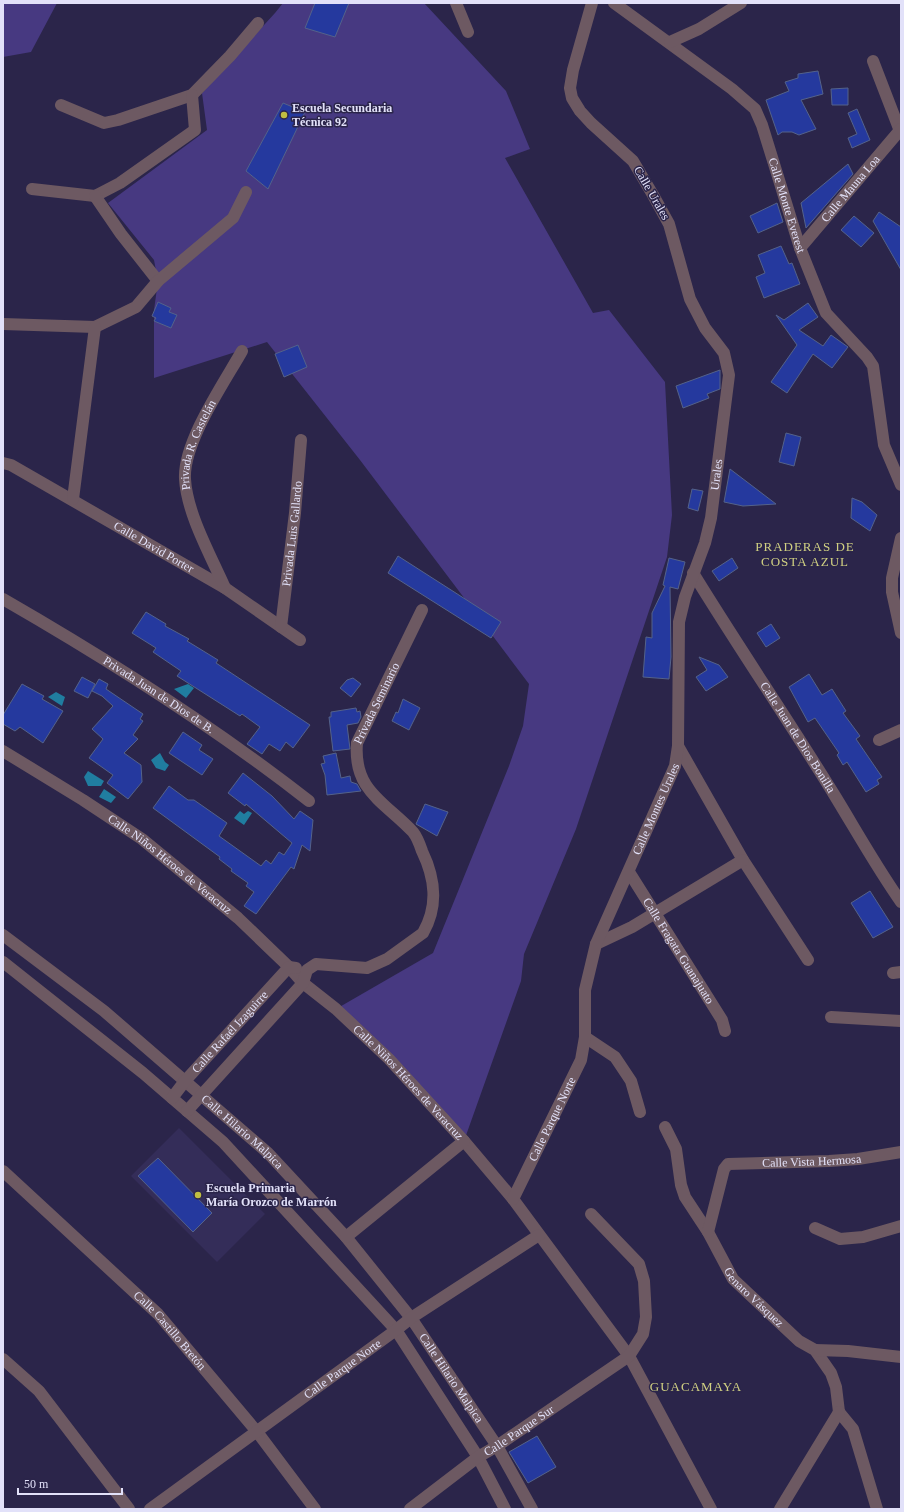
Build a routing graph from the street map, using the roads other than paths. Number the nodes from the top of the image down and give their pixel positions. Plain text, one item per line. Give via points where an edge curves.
1 (456, 3) edge
2 (592, 3) edge
3 (614, 3) edge
4 (741, 3) edge
5 (258, 23) dead end
6 (468, 32) dead end
7 (670, 42) junction
8 (873, 61) dead end
9 (192, 95) junction
10 (61, 105) dead end
11 (900, 130) edge
12 (32, 189) dead end
13 (246, 192) dead end
14 (95, 196) junction
15 (800, 248) junction
16 (158, 281) junction
17 (3, 324) edge
18 (95, 327) junction
19 (242, 351) dead end
20 (729, 375) joint
21 (301, 440) dead end
22 (3, 463) edge
23 (901, 485) edge
24 (73, 499) junction
25 (901, 538) edge
26 (693, 573) junction
27 (225, 588) junction
28 (3, 599) edge
29 (422, 610) dead end
30 (281, 627) junction
31 (901, 633) edge
32 (300, 640) dead end
33 (901, 730) edge
34 (879, 740) dead end
35 (678, 746) junction
36 (3, 751) edge
37 (308, 801) dead end
38 (743, 860) junction
39 (629, 872) junction
40 (901, 902) edge
41 (654, 913) junction
42 (3, 935) edge
43 (596, 944) junction
44 (808, 960) dead end
45 (3, 962) edge
46 (289, 967) junction
47 (307, 970) junction
48 (303, 983) junction
49 (831, 1017) dead end
50 (901, 1021) edge
51 (725, 1031) dead end
52 (585, 1037) junction
53 (185, 1081) junction
54 (201, 1095) junction
55 (172, 1098) junction
56 (187, 1111) junction
57 (640, 1112) dead end
58 (665, 1127) dead end
59 (464, 1141) junction
60 (901, 1152) edge
61 (3, 1171) edge
62 (513, 1199) junction
63 (591, 1214) dead end
64 (901, 1226) edge
65 (815, 1228) dead end
66 (708, 1232) junction
67 (539, 1235) junction
68 (346, 1237) junction
69 (411, 1318) junction
70 (396, 1330) junction
71 (815, 1350) junction
72 (629, 1356) junction
73 (901, 1357) edge
74 (3, 1359) edge
75 (839, 1412) junction
76 (258, 1432) junction
77 (497, 1446) junction
78 (478, 1457) junction
79 (130, 1509) edge
80 (150, 1509) edge
81 (314, 1509) edge
82 (410, 1509) edge
83 (505, 1509) edge
84 (532, 1509) edge
85 (711, 1509) edge
86 (780, 1509) edge
87 (877, 1509) edge

1 - 6 street
2 - 20 street, Calle Urales via 573,70 570,88 572,98 591,123 633,161 653,195 669,224 690,299 705,328 724,353
3 - 7 street, Calle Monte Everest
4 - 7 street via 699,29
5 - 9 street
7 - 15 street, Calle Monte Everest via 732,89 755,110 762,125
8 - 11 street
9 - 10 street via 104,123
9 - 14 street via 195,130 120,183
11 - 15 street, Calle Mauna Loa
12 - 14 street
13 - 16 street via 233,218
14 - 16 street
15 - 23 street, Calle Monte Everest via 826,313 873,366 884,445
16 - 18 street via 136,307
17 - 18 street
18 - 24 street
19 - 27 street, Privada R. Castelán via 201,423 186,466 185,479 191,507
20 - 26 street, Urales via 711,518 705,543
21 - 30 street, Privada Luis Gallardo via 296,513
22 - 24 street, Calle David Porter
24 - 27 street, Calle David Porter
25 - 31 street via 892,578 892,592
26 - 35 street, Calle Montes Urales via 679,622
26 - 40 street, Calle Juan de Dios Bonilla
27 - 30 street, Calle David Porter
28 - 37 street, Privada Juan de Dios de B. via 134,678 278,777
29 - 47 street, Privada Seminario via 357,743 356,757 359,771 374,798 414,833 433,875 434,896 426,927 423,933 387,959 367,968 316,964
30 - 32 street, Calle David Porter
33 - 34 street
35 - 38 street
35 - 39 street, Calle Montes Urales via 675,766
36 - 46 street, Calle Niños Héroes de Veracruz via 142,839 238,918
38 - 41 street
38 - 44 street
39 - 41 street, Calle Fragata Guanajuato
39 - 43 street, Calle Montes Urales
41 - 43 street
41 - 51 street, Calle Fragata Guanajuato via 722,1020
42 - 53 street, Calle Hilario Malpica via 104,1011
43 - 52 street, Calle Montes Urales via 585,990
45 - 55 street, Calle Hilario Malpica
46 - 47 street, Privada Seminario
46 - 48 street, Calle Niños Héroes de Veracruz
46 - 53 street, Calle Rafaél Izaguirre
47 - 48 street
48 - 54 street, Calle Rafaél Izaguirre
48 - 59 street, Calle Niños Héroes de Veracruz via 336,1009 389,1059
49 - 50 street
52 - 57 street via 615,1057 631,1082
52 - 62 street, Calle Parque Norte via 581,1060
53 - 54 street, Calle Hilario Malpica
53 - 55 street, Calle Rafaél Izaguirre
54 - 56 street, Calle Rafaél Izaguirre
54 - 68 street, Calle Hilario Malpica via 268,1153
55 - 56 street, Calle Hilario Malpica
56 - 70 street, Calle Hilario Malpica via 223,1142
58 - 66 street, Genaro Vásquez via 676,1149 685,1197
59 - 62 street, Calle Niños Héroes de Veracruz
59 - 68 street
60 - 66 street, Calle Vista Hermosa via 858,1159 728,1164 724,1169
61 - 76 street, Calle Castillo Bretón via 158,1314
62 - 67 street, Calle Niños Héroes de Veracruz
63 - 72 street via 639,1264 644,1281 644,1334
64 - 65 street via 863,1237 840,1239
66 - 71 street, Genaro Vásquez via 733,1279 799,1341
67 - 69 street, Calle Parque Norte
67 - 72 street, Calle Niños Héroes de Veracruz
68 - 69 street, Calle Hilario Malpica
69 - 70 street, Calle Parque Norte
69 - 77 street, Calle Hilario Malpica
70 - 76 street, Calle Parque Norte
70 - 78 street, Calle Hilario Malpica
71 - 73 street
71 - 75 street via 831,1373 836,1387
72 - 77 street, Calle Parque Sur
72 - 85 street, Calle Niños Héroes de Veracruz
74 - 79 street via 39,1391
75 - 86 street
75 - 87 street via 853,1429
76 - 80 street, Calle Parque Norte
76 - 81 street, Calle Castillo Bretón
77 - 78 street, Calle Parque Sur
77 - 84 street, Calle Hilario Malpica
78 - 82 street, Calle Parque Sur
78 - 83 street, Calle Hilario Malpica

